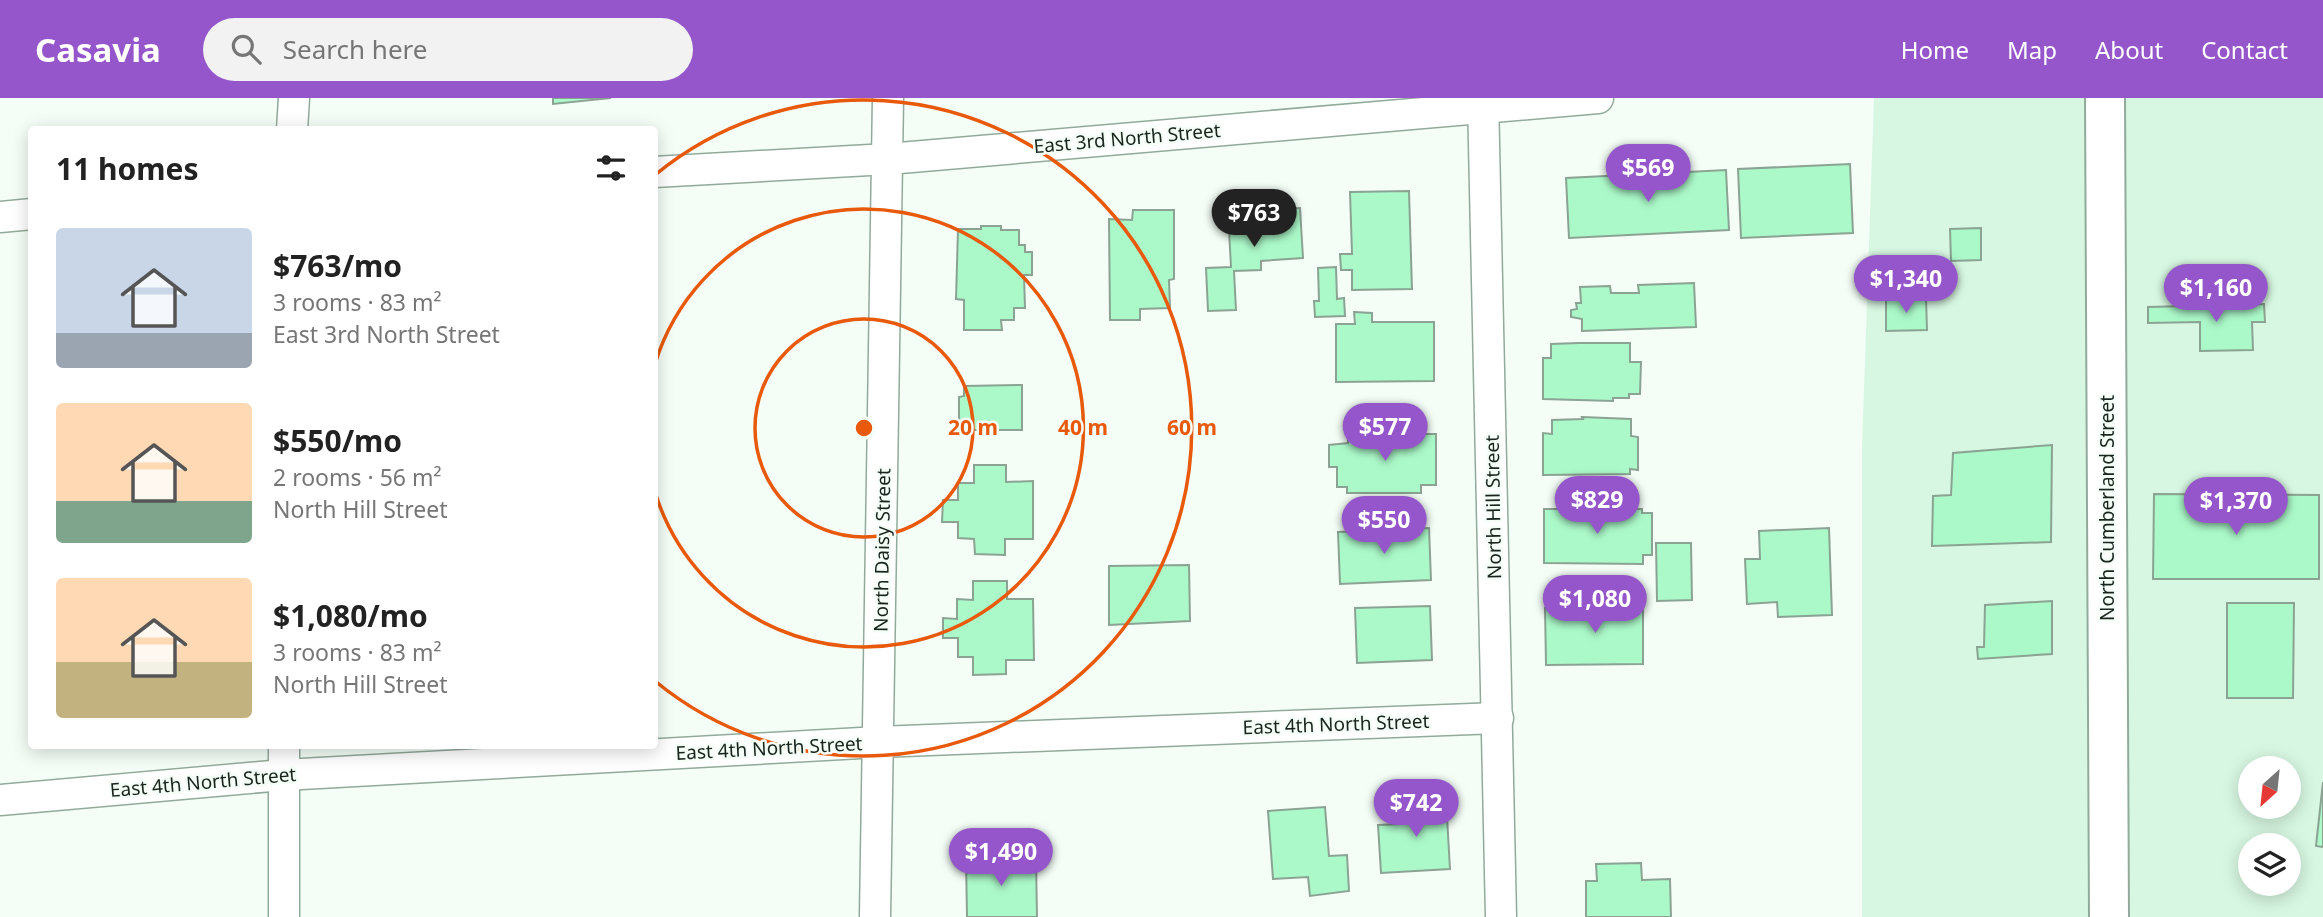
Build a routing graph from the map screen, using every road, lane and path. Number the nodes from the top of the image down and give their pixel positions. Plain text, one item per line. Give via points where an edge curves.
1 (294, 98) edge
2 (888, 98) edge
3 (1598, 98) edge
4 (2105, 98) edge
5 (1483, 102) edge
6 (292, 126) edge
7 (888, 159) junction
8 (658, 172) edge
9 (28, 214) edge
10 (0, 217) edge
11 (1498, 718) junction
12 (878, 742) junction
13 (647, 749) edge
14 (658, 749) edge
15 (284, 760) edge
16 (0, 800) edge
17 (284, 917) edge
18 (875, 917) edge
19 (1501, 917) edge
20 (2109, 917) edge

1 - 6 street
2 - 7 street, North Daisy Street
3 - 5 street, East 3rd North Street
4 - 20 main road, North Cumberland Street
5 - 7 street, East 3rd North Street
5 - 11 street, North Hill Street
7 - 8 street, East 3rd North Street
7 - 12 street, North Daisy Street
9 - 10 street
11 - 12 street, East 4th North Street
11 - 19 street, North Hill Street
12 - 14 street, East 4th North Street
12 - 18 street, North Daisy Street
13 - 15 street, East 4th North Street
15 - 16 street, East 4th North Street
15 - 17 street

